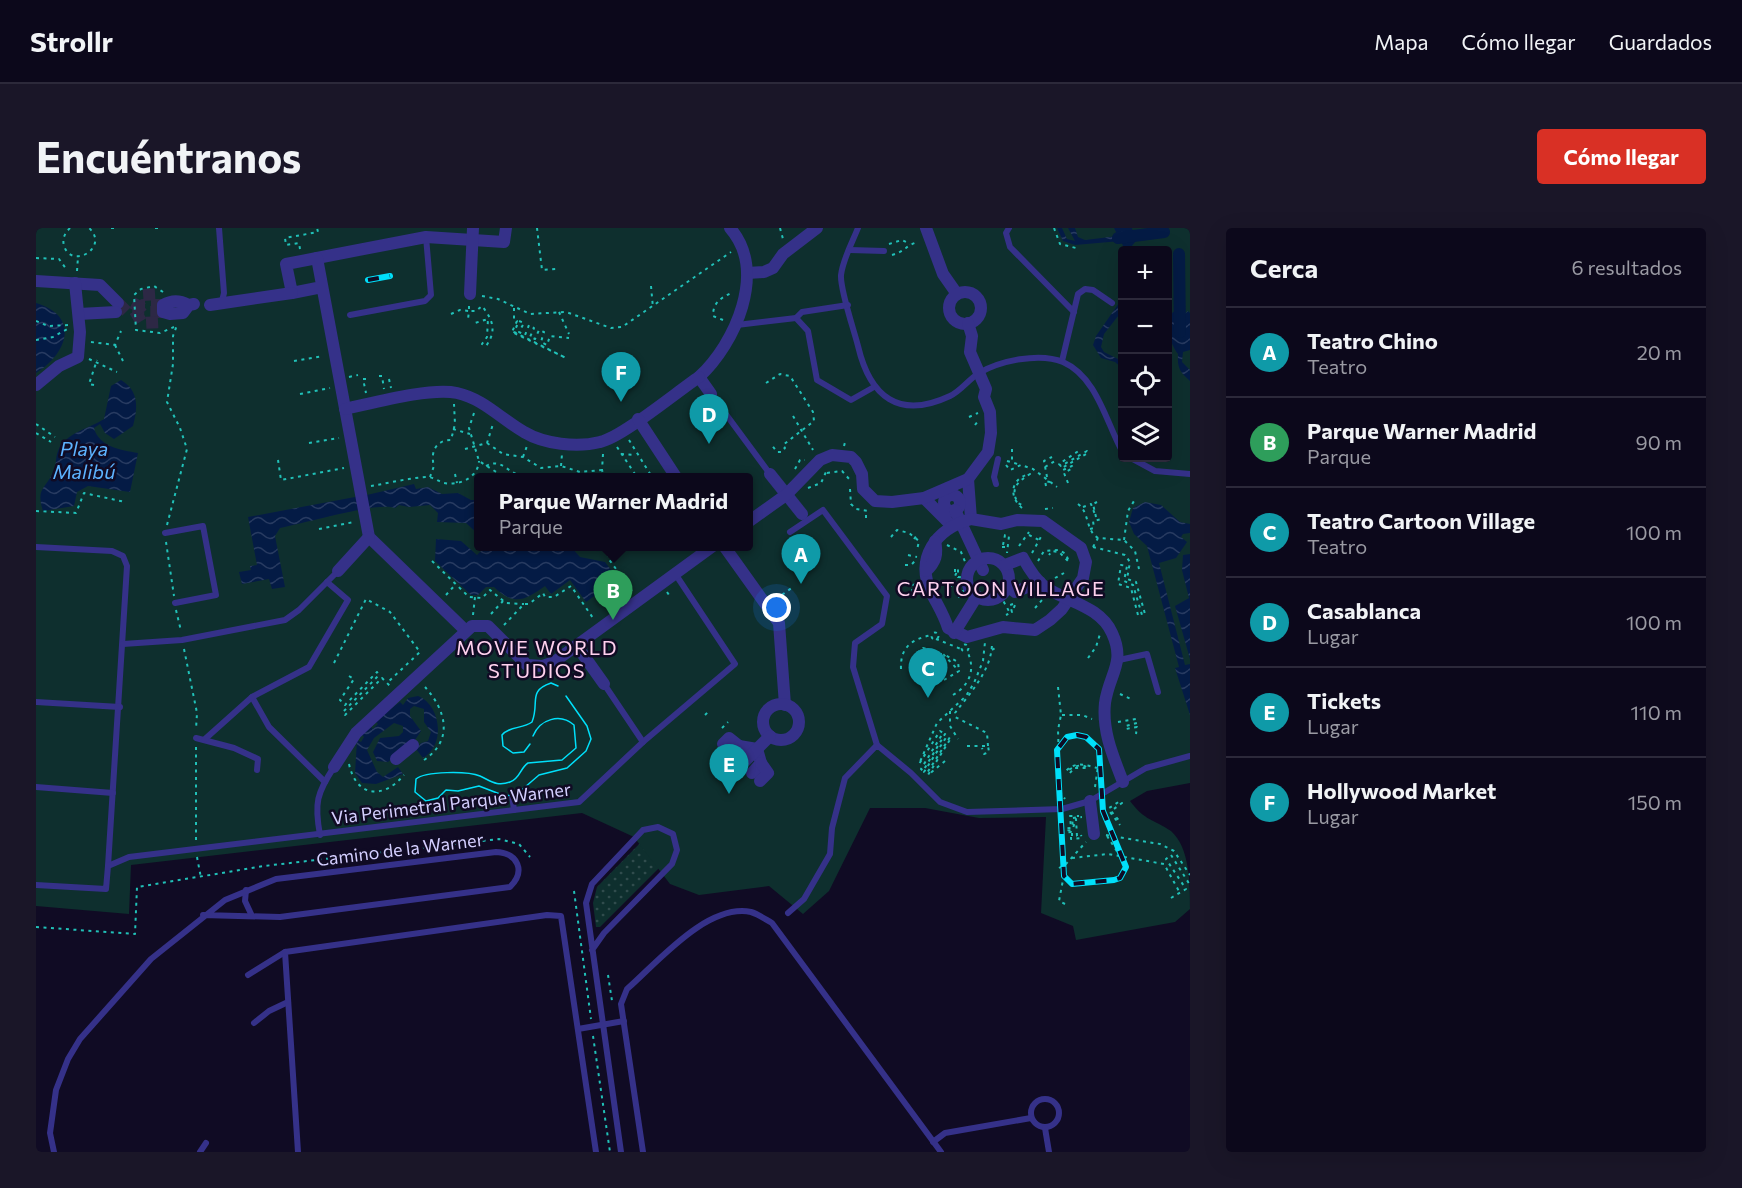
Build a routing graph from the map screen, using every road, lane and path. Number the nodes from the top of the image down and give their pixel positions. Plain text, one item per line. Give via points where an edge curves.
1 (69, 228) edge
2 (89, 228) edge
3 (155, 228) edge
4 (160, 228) edge
5 (219, 228) edge
6 (317, 228) edge
7 (506, 228) edge
8 (537, 228) edge
9 (730, 228) edge
10 (817, 228) edge
11 (858, 228) edge
12 (1009, 228) edge
13 (1054, 228) edge
14 (473, 233) edge
15 (928, 233) edge
16 (434, 234) edge
17 (910, 244) junction
18 (740, 245) junction
19 (850, 250) junction
20 (884, 251) junction
21 (1078, 253) dead end
22 (78, 257) junction
23 (36, 258) edge
24 (317, 258) junction
25 (302, 261) junction
26 (557, 269) dead end
27 (746, 279) junction
28 (36, 280) edge
29 (75, 283) junction
30 (651, 286) dead end
31 (322, 287) junction
32 (292, 293) junction
33 (158, 294) tunnel mouth
34 (470, 294) junction
35 (957, 294) junction
36 (172, 301) junction
37 (1112, 303) dead end
38 (215, 305) joint
39 (848, 305) junction
40 (514, 308) junction
41 (653, 308) junction
42 (469, 311) junction
43 (559, 312) junction
44 (1074, 312) junction
45 (79, 314) junction
46 (451, 314) dead end
47 (350, 315) dead end
48 (796, 318) junction
49 (468, 319) dead end
50 (38, 321) edge
51 (475, 323) dead end
52 (737, 323) junction
53 (968, 323) junction
54 (121, 331) dead end
55 (36, 340) edge
56 (79, 340) junction
57 (115, 345) junction
58 (334, 354) junction
59 (78, 357) junction
60 (97, 360) junction
61 (123, 361) dead end
62 (294, 361) dead end
63 (1062, 361) junction
64 (117, 372) dead end
65 (979, 373) junction
66 (699, 377) junction
67 (366, 379) dead end
68 (766, 383) dead end
69 (951, 384) dead end
70 (36, 385) edge
71 (94, 385) dead end
72 (341, 386) junction
73 (874, 387) junction
74 (455, 392) junction
75 (954, 393) junction
76 (300, 394) dead end
77 (711, 394) joint
78 (480, 402) junction
79 (368, 404) junction
80 (345, 409) junction
81 (500, 414) junction
82 (793, 416) dead end
83 (638, 419) junction
84 (36, 424) edge
85 (453, 429) junction
86 (802, 431) junction
87 (36, 433) edge
88 (470, 434) junction
89 (350, 436) junction
90 (612, 436) junction
91 (55, 437) dead end
92 (51, 442) dead end
93 (1118, 442) edge
94 (309, 443) dead end
95 (487, 443) junction
96 (771, 444) dead end
97 (474, 445) junction
98 (465, 449) dead end
99 (1012, 449) dead end
100 (1080, 450) dead end
101 (503, 454) junction
102 (621, 454) junction
103 (638, 455) junction
104 (1052, 457) dead end
105 (998, 459) dead end
106 (278, 460) dead end
107 (820, 460) junction
108 (479, 461) junction
109 (1055, 461) dead end
110 (1012, 462) junction
111 (1138, 462) edge
112 (501, 463) junction
113 (1021, 465) junction
114 (355, 466) junction
115 (486, 466) junction
116 (1046, 467) junction
117 (541, 468) junction
118 (602, 470) junction
119 (580, 472) joint
120 (835, 472) dead end
121 (475, 473) edge
122 (497, 473) edge
123 (515, 473) edge
124 (540, 473) edge
125 (603, 473) edge
126 (634, 473) edge
127 (649, 473) edge
128 (673, 473) edge
129 (454, 474) dead end
130 (474, 474) edge
131 (770, 474) joint
132 (1190, 474) edge
133 (430, 477) junction
134 (835, 477) dead end
135 (1047, 477) junction
136 (968, 479) junction
137 (1052, 482) junction
138 (457, 483) junction
139 (1068, 483) dead end
140 (996, 484) dead end
141 (1046, 486) dead end
142 (1057, 487) dead end
143 (359, 488) junction
144 (948, 492) junction
145 (786, 495) junction
146 (924, 498) junction
147 (1134, 501) dead end
148 (125, 502) dead end
149 (1097, 502) dead end
150 (1078, 504) dead end
151 (1024, 506) dead end
152 (1083, 507) junction
153 (36, 511) edge
154 (866, 512) dead end
155 (1028, 515) junction
156 (365, 517) junction
157 (753, 518) edge
158 (804, 518) junction
159 (866, 518) dead end
160 (959, 519) junction
161 (1087, 522) junction
162 (1049, 526) junction
163 (319, 529) dead end
164 (1090, 529) junction
165 (790, 532) dead end
166 (165, 533) junction
167 (918, 534) dead end
168 (1029, 535) junction
169 (369, 537) junction
170 (891, 537) dead end
171 (1098, 538) junction
172 (914, 539) junction
173 (937, 539) junction
174 (1039, 540) junction
175 (1124, 540) junction
176 (1003, 545) dead end
177 (36, 547) edge
178 (1087, 548) junction
179 (609, 551) edge
180 (617, 551) edge
181 (707, 551) edge
182 (728, 551) edge
183 (1007, 552) dead end
184 (1049, 555) dead end
185 (608, 558) junction
186 (1023, 558) junction
187 (432, 561) dead end
188 (1043, 561) dead end
189 (905, 565) dead end
190 (981, 565) junction
191 (1005, 565) junction
192 (955, 569) dead end
193 (1139, 569) dead end
194 (338, 571) joint
195 (1064, 573) dead end
196 (676, 575) junction
197 (327, 582) junction
198 (969, 582) junction
199 (942, 583) dead end
200 (1043, 584) junction
201 (793, 587) dead end
202 (997, 595) junction
203 (958, 596) dead end
204 (475, 597) junction
205 (503, 600) junction
206 (1069, 600) junction
207 (639, 601) junction
208 (175, 603) junction
209 (524, 604) junction
210 (767, 606) junction
211 (1035, 608) dead end
212 (1003, 613) dead end
213 (1139, 619) dead end
214 (1104, 621) junction
215 (472, 627) junction
216 (601, 628) junction
217 (988, 630) junction
218 (495, 633) junction
219 (954, 633) junction
220 (932, 635) dead end
221 (182, 640) junction
222 (123, 644) junction
223 (577, 646) junction
224 (998, 646) dead end
225 (992, 650) junction
226 (967, 651) dead end
227 (1089, 658) dead end
228 (1119, 660) junction
229 (334, 663) dead end
230 (921, 668) dead end
231 (901, 669) dead end
232 (349, 676) dead end
233 (417, 678) junction
234 (944, 680) dead end
235 (604, 684) joint
236 (1058, 687) dead end
237 (1109, 690) junction
238 (1158, 692) dead end
239 (953, 695) dead end
240 (252, 697) junction
241 (1133, 700) dead end
242 (36, 702) edge
243 (785, 705) junction
244 (120, 707) junction
245 (710, 710) dead end
246 (950, 711) junction
247 (705, 715) dead end
248 (1061, 715) junction
249 (1106, 724) junction
250 (1136, 734) dead end
251 (770, 736) junction
252 (196, 738) junction
253 (205, 739) junction
254 (958, 740) dead end
255 (1107, 740) junction
256 (643, 742) junction
257 (413, 745) dead end
258 (877, 745) junction
259 (967, 746) dead end
260 (988, 747) junction
261 (731, 748) dead end
262 (982, 748) junction
263 (757, 749) junction
264 (346, 750) junction
265 (1190, 756) edge
266 (396, 759) dead end
267 (424, 760) dead end
268 (945, 761) dead end
269 (742, 763) dead end
270 (334, 767) joint
271 (1097, 768) junction
272 (257, 770) dead end
273 (1071, 773) dead end
274 (404, 775) dead end
275 (756, 777) dead end
276 (325, 782) junction
277 (1123, 782) junction
278 (36, 788) edge
279 (112, 793) junction
280 (512, 795) dead end
281 (1090, 801) junction
282 (427, 804) dead end
283 (1069, 807) junction
284 (514, 810) junction
285 (426, 813) dead end
286 (1086, 816) junction
287 (1071, 830) junction
288 (1060, 831) dead end
289 (1094, 834) junction
290 (320, 835) junction
291 (1107, 836) junction
292 (195, 850) junction
293 (1120, 856) junction
294 (1071, 858) junction
295 (1066, 864) junction
296 (108, 866) junction
297 (1059, 868) dead end
298 (1190, 875) edge
299 (201, 878) dead end
300 (36, 885) edge
301 (1190, 885) edge
302 (246, 890) junction
303 (1180, 893) junction
304 (1171, 897) dead end
305 (1065, 904) dead end
306 (788, 913) dead end
307 (203, 915) junction
308 (252, 915) junction
309 (592, 950) junction
310 (285, 952) junction
311 (248, 975) dead end
312 (288, 1002) junction
313 (624, 1021) junction
314 (254, 1023) dead end
315 (603, 1024) junction
316 (578, 1029) junction
317 (1031, 1118) junction
318 (1045, 1128) junction
319 (933, 1142) junction
320 (206, 1143) dead end
321 (54, 1152) edge
322 (200, 1152) edge
323 (298, 1152) edge
324 (596, 1152) edge
325 (621, 1152) edge
326 (644, 1152) edge
327 (941, 1152) edge
328 (1049, 1152) edge

1 - 22 path via 63,244 71,255
2 - 22 path via 95,245 92,251
3 - 4 path
5 - 38 lane via 224,293
6 - 25 path via 318,232 285,238 286,245 299,243
7 - 14 street via 504,242
8 - 26 path via 542,270
9 - 18 street
10 - 27 street via 783,254 773,268
11 - 19 lane
12 - 44 lane via 1006,233 1010,247
13 - 21 path via 1060,244 1075,247
14 - 16 street
14 - 34 street
15 - 17 path
15 - 35 street via 944,274
16 - 24 street
16 - 47 lane via 431,295 424,301
17 - 20 path via 902,240 885,245
17 - 20 path via 904,252 888,256
18 - 27 street
18 - 41 path
19 - 20 lane
19 - 39 lane via 841,277
22 - 29 path
23 - 29 path via 59,259
24 - 25 street
24 - 31 street
25 - 32 street via 286,264
27 - 52 street
27 - 52 path via 713,308 713,316 719,320
28 - 29 street
29 - 45 street
29 - 45 street via 100,285 117,308
30 - 41 path
31 - 32 street
31 - 58 street
32 - 38 street
33 - 36 street
34 - 40 path via 498,299
34 - 42 path
35 - 53 street via 950,302 950,313 957,321
35 - 53 street via 972,293 981,305 980,315
36 - 36 street via 163,305 165,318 183,313 192,305
36 - 166 path via 154,286 134,295 136,330 160,333 177,325 167,402 187,450
37 - 44 lane via 1094,290 1085,289 1078,294
39 - 48 lane via 802,312
39 - 73 lane via 862,364
40 - 43 path via 530,314
40 - 43 path via 517,321 512,332 566,358 514,332 519,321 524,323 519,332 525,334 529,325 534,328 530,336 535,339 539,330 544,332 541,342 547,345 550,336 569,336
41 - 43 path via 622,327 611,328
42 - 46 path
42 - 49 path
42 - 51 path via 482,306 491,319 492,338 486,346 482,344 490,327 488,319
44 - 63 lane
45 - 56 street
48 - 52 lane
48 - 73 lane via 808,331 818,380 851,400
50 - 55 path via 48,326 76,324 53,337
52 - 66 street via 719,354
53 - 65 street via 972,336 970,352
54 - 57 path
56 - 57 path
56 - 59 street
57 - 61 path
58 - 62 path
58 - 72 street
59 - 60 path
59 - 70 street via 59,366
60 - 64 path
60 - 71 path via 89,384
63 - 65 lane via 1029,358
63 - 93 lane via 1094,390
65 - 75 lane
65 - 136 street via 986,389 991,434 988,452
66 - 77 street
66 - 83 street
67 - 79 path via 363,380
68 - 86 path via 780,374 790,376 813,412 814,420
69 - 75 lane
72 - 76 path
72 - 80 street
73 - 75 lane via 896,404 918,405
74 - 78 street
74 - 79 street
74 - 85 path
77 - 131 lane
78 - 81 street
78 - 88 path via 471,417
79 - 80 street
80 - 89 street
81 - 90 street via 542,440 567,444
81 - 95 path via 491,426
82 - 86 path
83 - 90 street
83 - 128 street
84 - 91 path
85 - 88 path
85 - 133 path via 451,440 442,441 433,452
86 - 96 path via 783,445 782,452
86 - 107 path
87 - 92 path
88 - 97 path
89 - 94 path
89 - 114 street
90 - 102 path
90 - 103 path
90 - 118 path
95 - 97 path
95 - 101 path
97 - 98 path
97 - 108 path
99 - 110 path
100 - 139 path via 1059,464 1088,453 1062,468 1072,466 1064,472
101 - 112 path
101 - 117 path via 522,457
102 - 103 path
102 - 126 path
103 - 127 path
104 - 116 path via 1044,461
105 - 140 lane
106 - 114 path via 281,480
107 - 145 street
107 - 146 street via 832,455 851,457 862,474 865,493 874,501
108 - 115 path
108 - 121 path
109 - 116 path
110 - 113 path
110 - 113 path via 1004,460 1010,470
111 - 132 lane via 1155,471
112 - 115 path
112 - 123 path
113 - 135 path
114 - 143 street
115 - 122 path
116 - 135 path
117 - 119 path via 561,466
117 - 124 path
118 - 119 path
118 - 125 path
120 - 134 path
129 - 138 path
130 - 138 path
131 - 145 street
133 - 138 path
133 - 143 path
135 - 137 path
136 - 144 street
136 - 160 street
137 - 141 path via 1045,481
137 - 142 path
143 - 156 street
144 - 146 street
144 - 160 street via 945,506
145 - 157 street
145 - 158 street
146 - 160 street
147 - 175 path via 1128,511
148 - 153 path via 84,494 76,513
149 - 152 path via 1093,504 1096,518 1091,504
150 - 152 path
151 - 155 path via 1018,503 1014,490 1030,474 1019,478 1013,488 1013,497 1017,504
152 - 161 path
154 - 159 path
155 - 160 street via 1001,524
155 - 162 street
155 - 168 path
156 - 163 path
156 - 169 street
158 - 165 lane
158 - 258 lane via 823,510 887,596 882,624 855,643 853,667
160 - 173 street
160 - 190 street
161 - 164 path
161 - 164 path via 1102,519 1093,521 1094,528
162 - 174 path
162 - 178 street
164 - 171 path
166 - 208 path
166 - 208 lane via 203,526 216,595
167 - 172 path
168 - 174 path
168 - 186 path via 1019,546
169 - 194 street
169 - 215 street
170 - 172 path via 897,530
171 - 175 path
171 - 178 path
172 - 189 path via 919,541 916,556 911,566
173 - 198 path via 961,552
173 - 219 street via 924,562 931,593
174 - 186 path via 1035,551
175 - 193 path via 1134,552
176 - 183 path via 1005,535 1009,536
177 - 222 lane via 112,551 123,556 127,566
178 - 206 street via 1083,578
178 - 213 path via 1125,555 1130,562 1127,579 1136,582 1145,614 1142,615 1133,585 1124,581 1127,566 1122,565 1118,584 1131,588
179 - 185 path
180 - 185 path
181 - 196 street
182 - 210 street
184 - 188 path via 1059,552 1069,562 1066,554 1051,549 1040,557
185 - 207 path
186 - 191 street
186 - 200 street
187 - 204 path via 469,597
190 - 191 street via 993,555
190 - 198 street
191 - 202 street via 1008,572
192 - 198 path via 955,576 958,569 958,577
194 - 197 lane
195 - 200 path
196 - 207 street
196 - 256 lane, Via Perimetral Parque Warner via 735,664
197 - 221 lane via 285,620
197 - 240 lane via 348,600 309,668
198 - 199 path via 955,587
198 - 202 street
198 - 203 path
198 - 219 street
200 - 202 street
200 - 206 street
200 - 211 path via 1044,597
201 - 210 path
202 - 212 path via 1010,613
204 - 205 path via 482,598 493,591
204 - 215 path
205 - 209 path
205 - 215 path
206 - 214 street
206 - 217 street via 1035,630
207 - 216 street
208 - 221 path
209 - 216 path via 543,593 545,597 554,597 571,586
209 - 218 path
210 - 243 street via 779,623
214 - 227 path
214 - 228 street via 1119,650
215 - 218 street via 488,626
215 - 233 street
216 - 223 street
217 - 219 street via 967,637
217 - 225 path
217 - 246 path via 983,661 974,683
218 - 223 street via 526,665 554,663
220 - 231 path via 916,638 908,645
221 - 222 lane
221 - 252 path via 197,713
222 - 244 lane
223 - 235 street
224 - 225 path
225 - 260 path via 980,680 955,713 955,717 987,733
226 - 239 path via 971,675 963,689
228 - 237 street
228 - 238 lane via 1148,654
229 - 232 path via 366,599 390,612 420,652 387,683 382,678 345,715 343,712 380,675 377,672 345,705 340,700 354,679
230 - 234 path via 917,652 943,654 958,662 959,671
233 - 264 street via 368,721
233 - 267 path via 435,698 445,734 437,749
235 - 256 lane
236 - 248 path
237 - 241 path
237 - 249 street via 1105,701
240 - 253 lane
240 - 276 lane via 268,727
242 - 244 lane
243 - 251 street via 774,706 765,714 764,726
243 - 251 street via 798,716 795,732 781,740
244 - 279 lane
245 - 247 path
246 - 254 path via 950,726
246 - 268 path via 937,723 919,764 940,731 943,733 921,769 945,734 924,772 927,773 950,736 928,774
248 - 249 path via 1082,715
248 - 283 path via 1060,792
249 - 250 path via 1136,718 1137,723 1125,726 1137,727
249 - 255 street
251 - 263 street
252 - 253 lane
252 - 292 path
253 - 272 lane via 258,759
255 - 271 path via 1098,755
255 - 277 street
256 - 284 lane, Via Perimetral Parque Warner via 579,802
257 - 266 street
258 - 283 lane via 940,802 967,812
258 - 306 lane via 845,778 832,828 830,854 804,899
259 - 262 path
260 - 262 path
260 - 262 path via 986,754
261 - 263 street
263 - 269 street
263 - 275 street via 761,764
264 - 270 street
264 - 274 path via 352,780 359,787 369,791 389,789
265 - 277 lane via 1146,768
270 - 276 lane
271 - 273 path via 1079,764 1073,765 1066,771 1080,765 1088,768 1074,768
271 - 281 path
276 - 290 lane via 316,806
277 - 281 lane
278 - 279 lane
279 - 296 lane
280 - 284 lane
281 - 283 lane
281 - 286 street
282 - 285 path
284 - 290 lane, Via Perimetral Parque Warner
286 - 286 path via 1110,812 1121,824 1111,811 1122,803
286 - 287 path via 1071,816
286 - 287 path via 1072,818 1073,828 1076,819 1078,837 1071,839
286 - 289 street
287 - 288 path
289 - 291 path
289 - 294 path
290 - 292 lane, Via Perimetral Parque Warner
291 - 293 path
291 - 298 path via 1160,844 1174,850
292 - 296 lane, Via Perimetral Parque Warner via 129,857
292 - 299 path
293 - 294 path
293 - 303 path via 1164,864
294 - 295 path
295 - 297 path
295 - 305 path via 1059,901
296 - 300 lane via 106,889
301 - 303 path via 1171,855 1166,859 1186,890
302 - 307 lane, Camino de la Warner
302 - 308 lane via 244,901
302 - 308 lane, Camino de la Warner via 276,879 496,852 508,852 520,869 518,879 510,887 280,916
303 - 304 path
307 - 308 lane, Camino de la Warner
307 - 321 lane, Camino de la Warner via 151,959 80,1039 56,1090 50,1133
309 - 309 lane via 586,903 592,884 643,830 658,827 673,834 677,849 672,864
309 - 315 lane
310 - 311 lane
310 - 312 lane
310 - 316 lane via 561,916
312 - 314 lane
312 - 323 lane
313 - 315 lane
313 - 319 lane via 621,1004 627,989 702,923 723,913 753,912 772,923
313 - 326 lane
315 - 316 lane
315 - 325 lane
316 - 324 lane
317 - 318 lane
317 - 318 lane via 1032,1105 1038,1100 1047,1098 1055,1102 1058,1120
317 - 319 lane via 945,1133
318 - 328 lane
319 - 327 lane
320 - 322 lane

